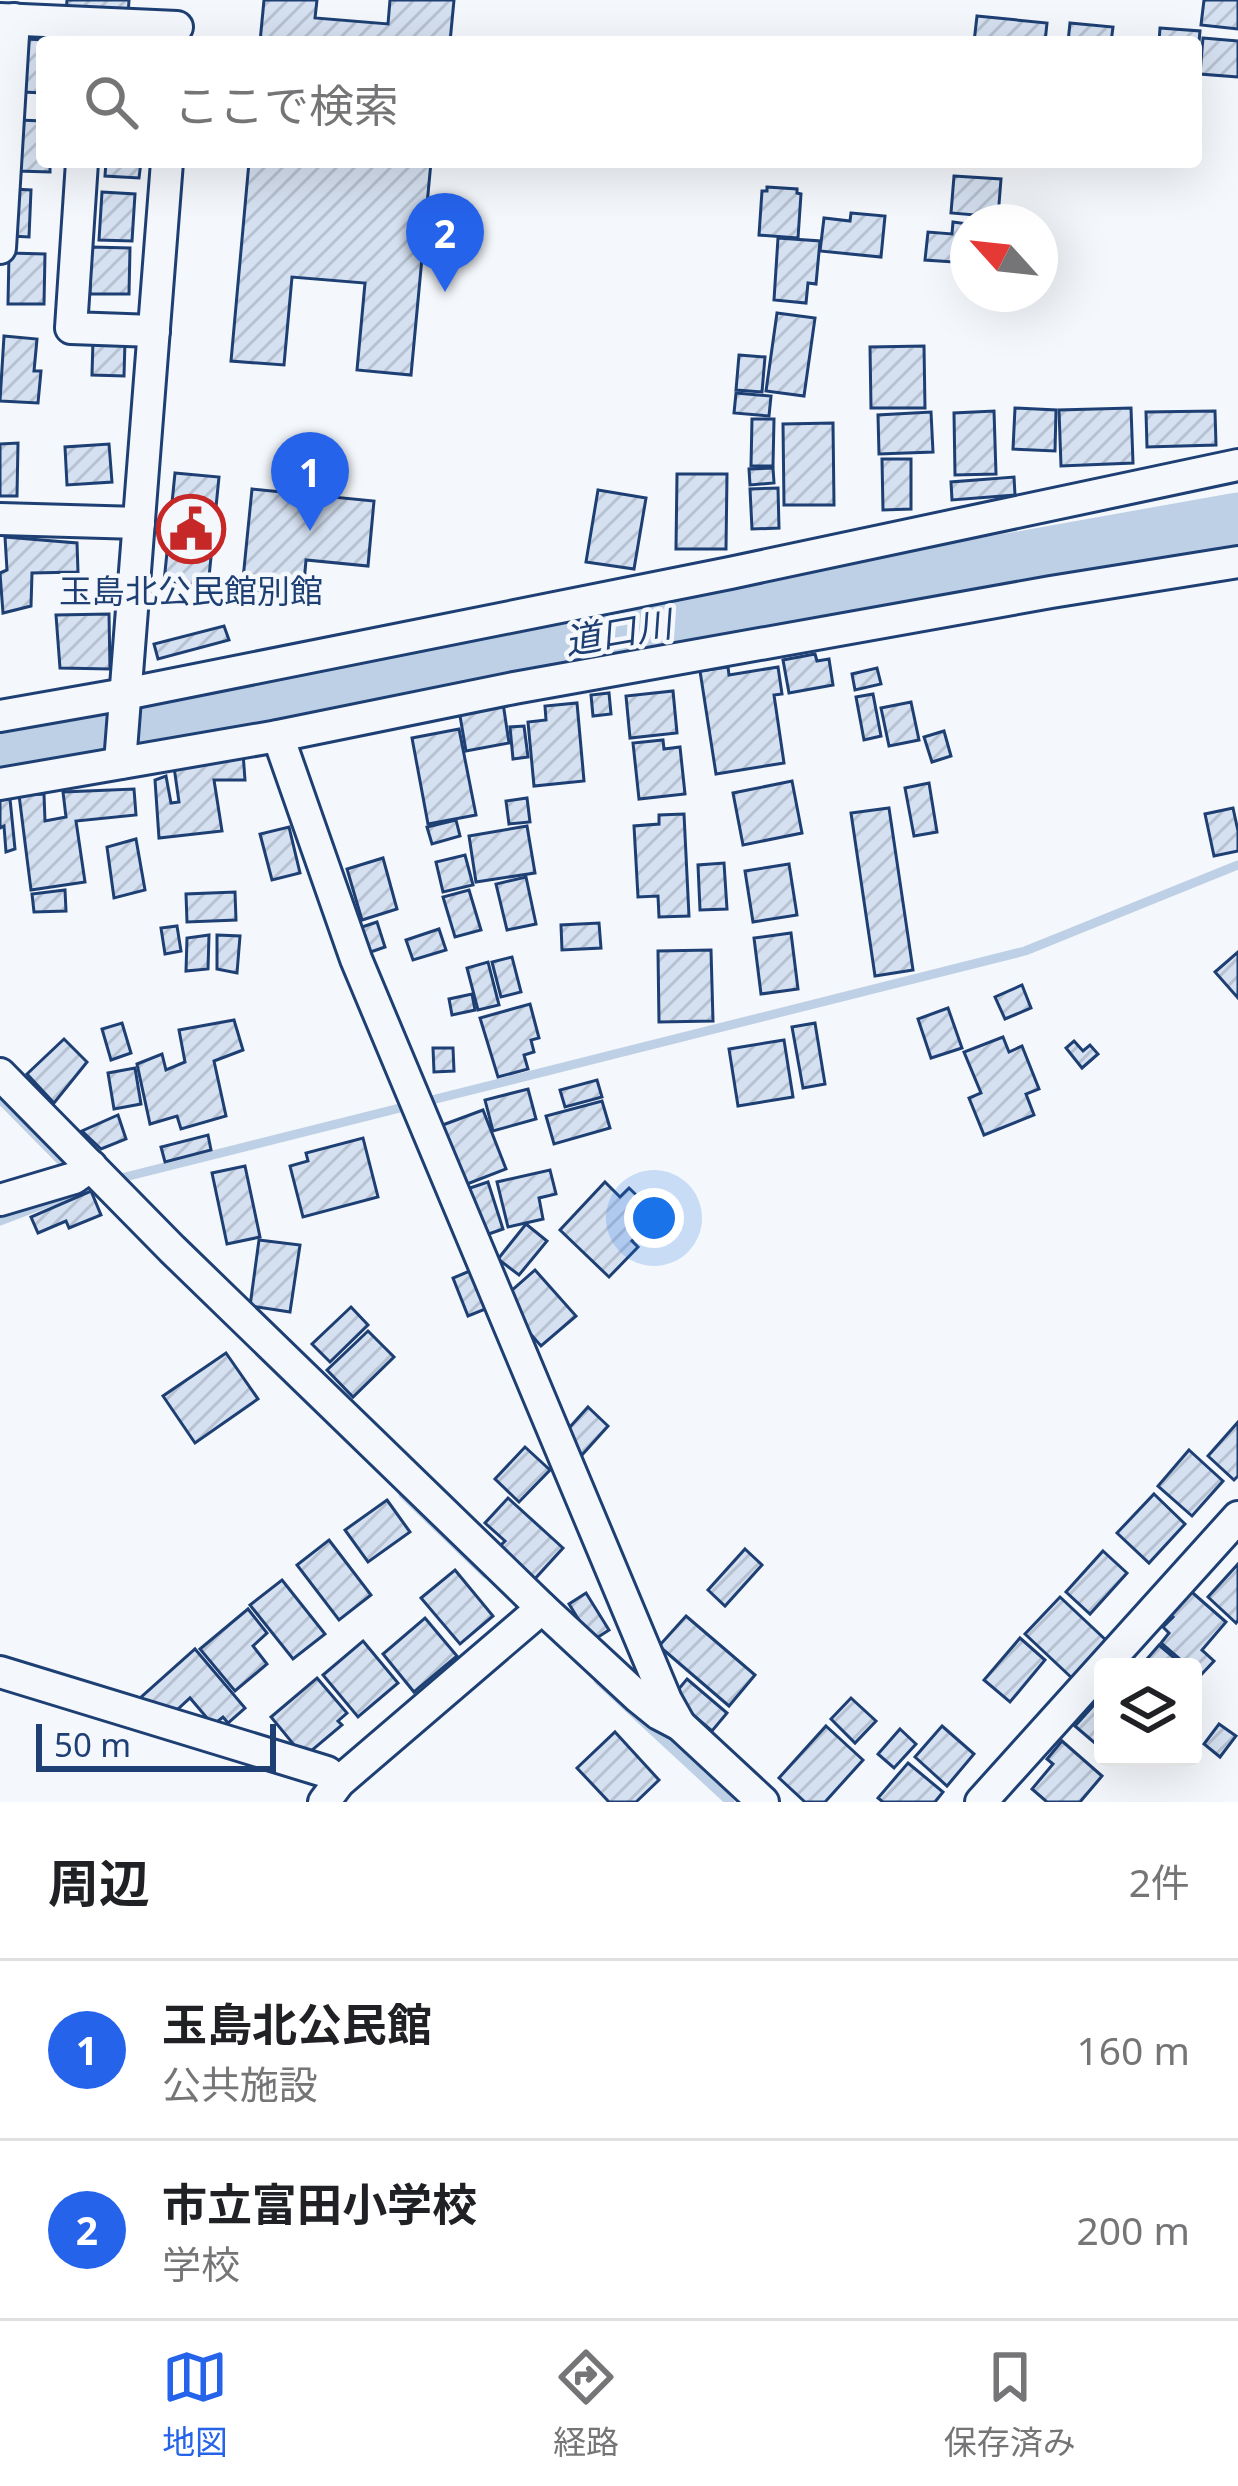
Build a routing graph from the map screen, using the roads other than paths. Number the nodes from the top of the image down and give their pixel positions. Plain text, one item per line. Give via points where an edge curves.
1 (7, 19) edge
2 (178, 23) edge
3 (91, 33) edge
4 (82, 168) edge
5 (167, 168) edge
6 (0, 248) edge
7 (154, 331) junction
8 (1238, 465) edge
9 (0, 519) edge
10 (139, 523) junction
11 (1238, 562) edge
12 (125, 695) junction
13 (0, 716) edge
14 (278, 736) junction
15 (120, 762) junction
16 (0, 784) edge
17 (0, 1074) edge
18 (91, 1166) junction
19 (0, 1201) edge
20 (1238, 1517) edge
21 (535, 1615) junction
22 (0, 1672) edge
23 (680, 1726) junction
24 (332, 1792) edge
25 (763, 1802) edge
26 (981, 1802) edge

1 - 3 street
1 - 6 street
2 - 3 street
4 - 7 street via 71,328
5 - 7 street
7 - 10 street
8 - 12 street
9 - 10 street
10 - 12 street
11 - 14 street
12 - 13 street
12 - 15 street
14 - 15 street
14 - 23 street via 356,959
15 - 16 street
17 - 18 street
18 - 19 street
18 - 21 street
20 - 26 street
21 - 23 street
21 - 24 street
22 - 24 street via 327,1772
23 - 25 street

